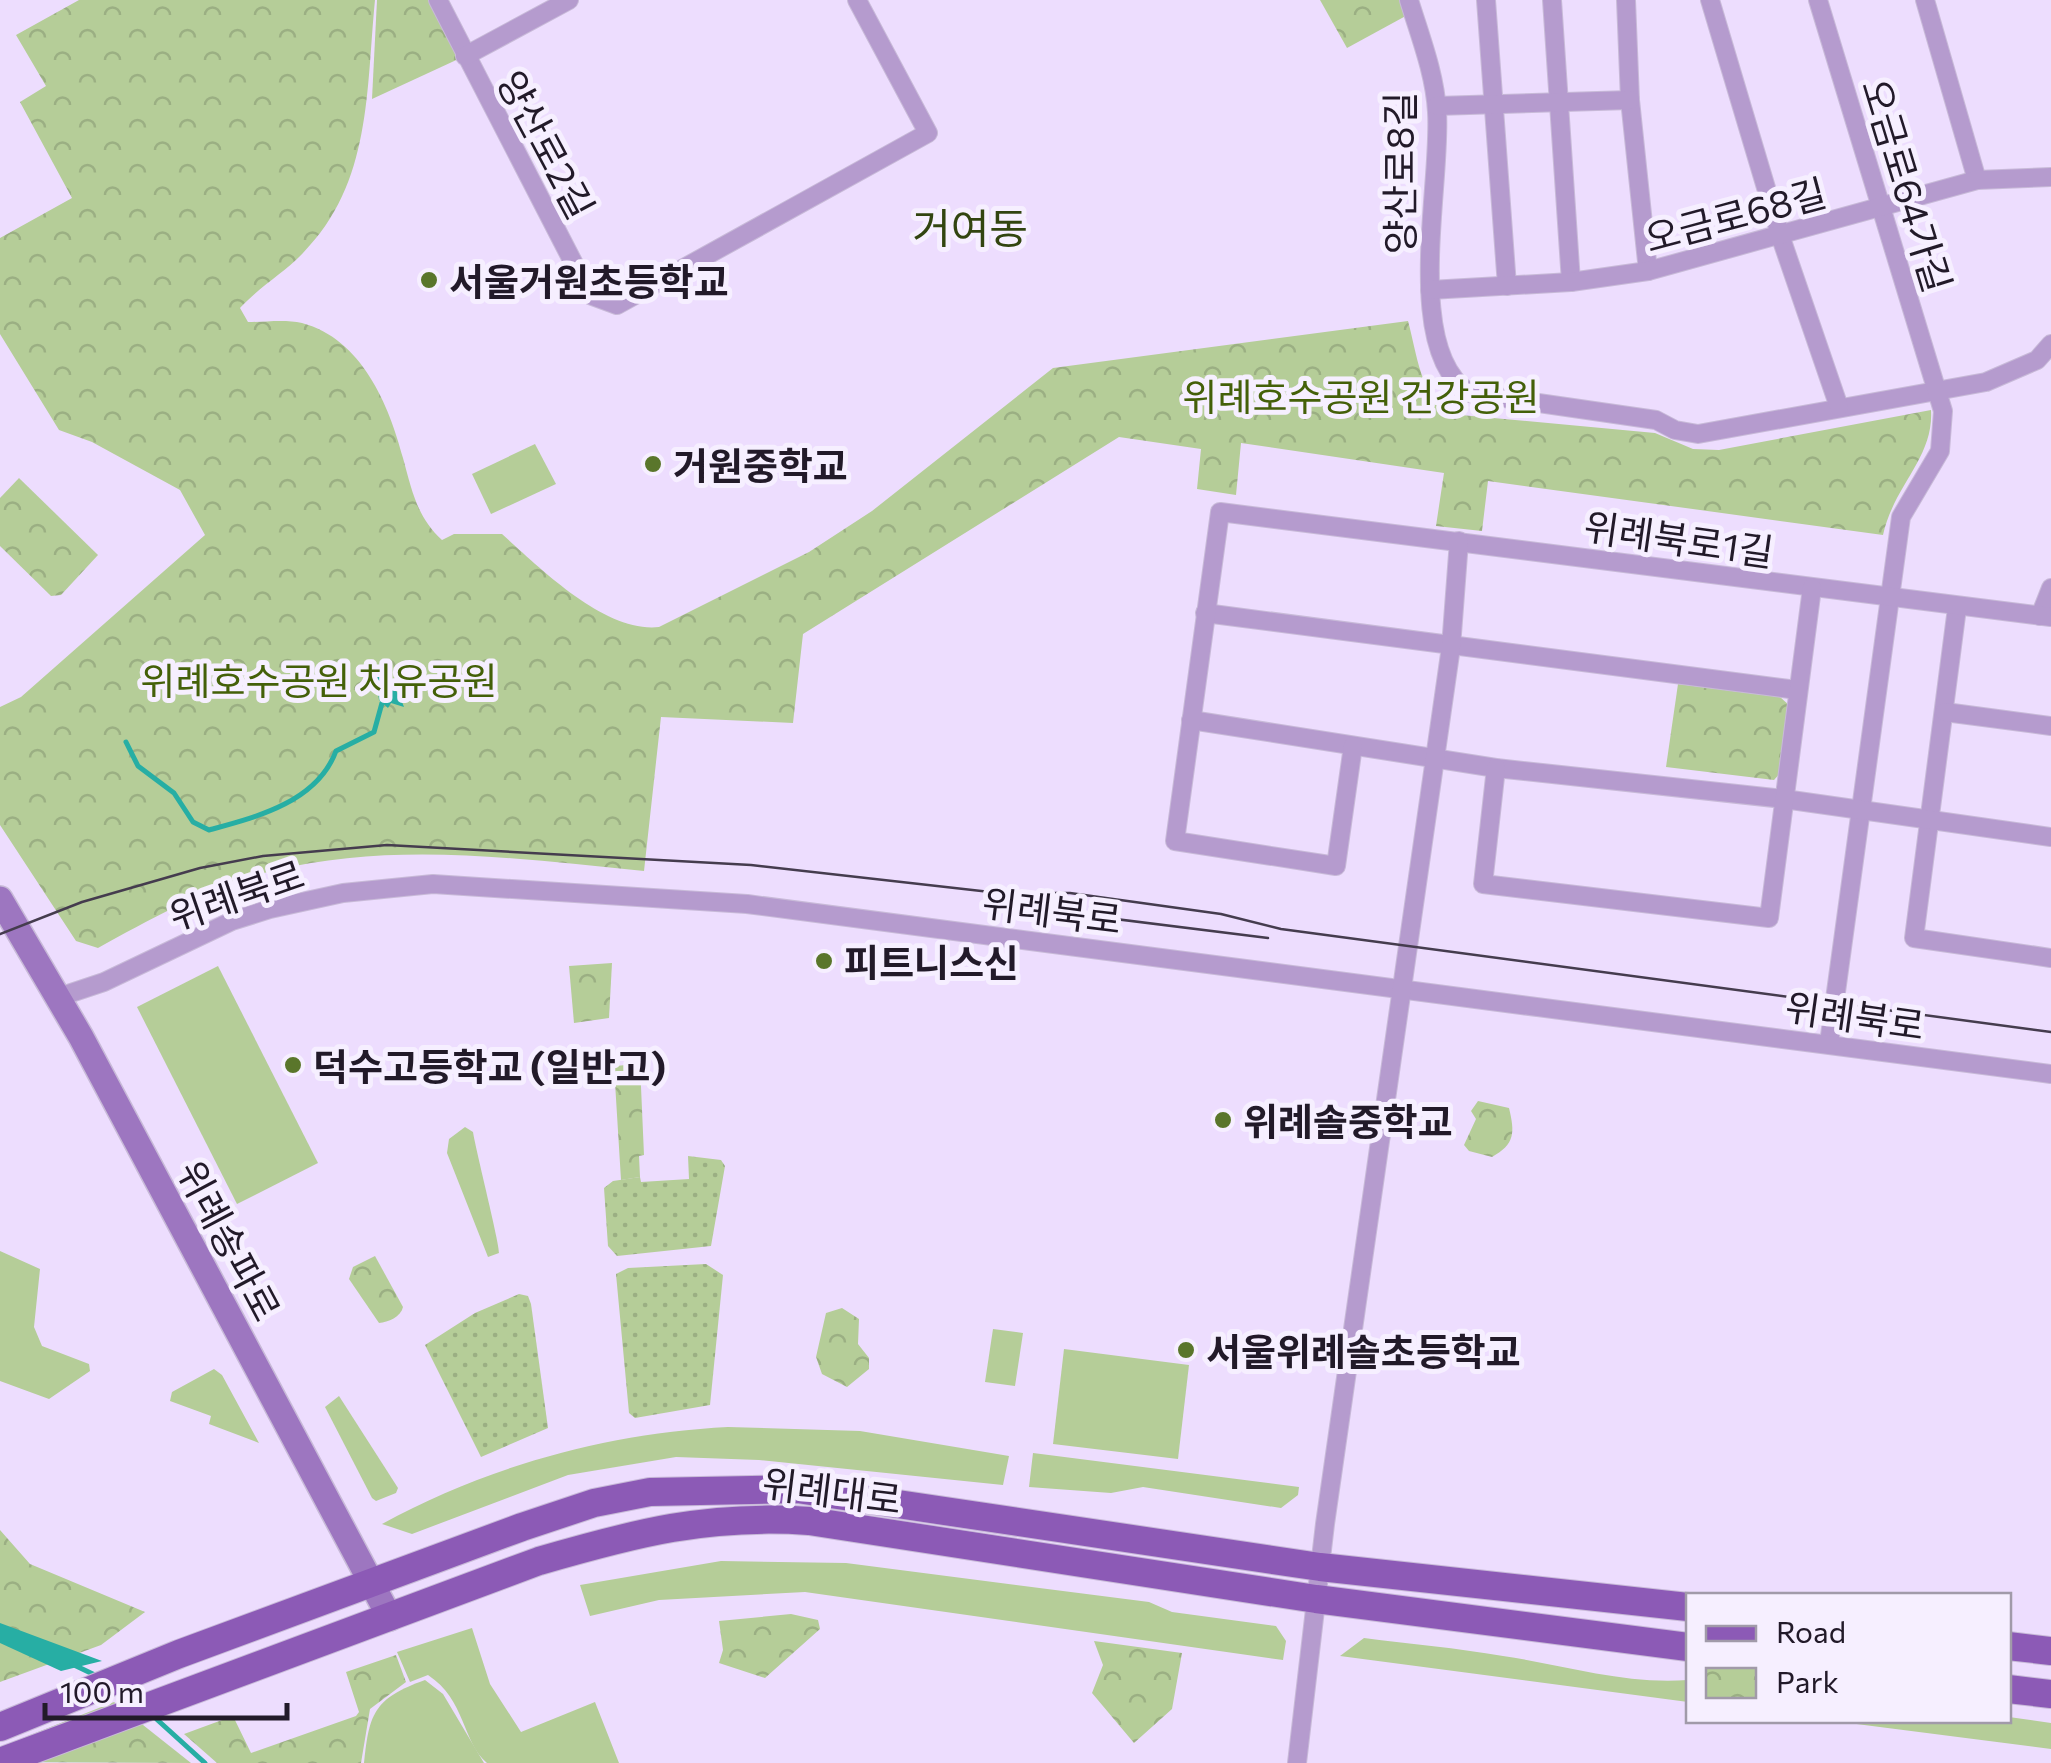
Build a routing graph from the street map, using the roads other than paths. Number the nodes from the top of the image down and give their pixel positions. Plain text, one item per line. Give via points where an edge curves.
1 (438, 0) edge
2 (569, 0) edge
3 (856, 0) edge
4 (1409, 0) edge
5 (1486, 0) edge
6 (1552, 0) edge
7 (1626, 0) edge
8 (1710, 0) edge
9 (1818, 0) edge
10 (1925, 0) edge
11 (464, 56) junction
12 (1630, 100) junction
13 (1437, 106) junction
14 (1494, 106) junction
15 (1558, 106) junction
16 (2051, 177) edge
17 (1977, 180) junction
18 (1880, 208) junction
19 (1781, 238) junction
20 (1648, 271) junction
21 (1571, 282) junction
22 (1507, 286) junction
23 (1430, 290) junction
24 (2051, 344) edge
25 (1938, 389) junction
26 (1839, 408) junction
27 (1459, 542) junction
28 (1812, 588) junction
29 (2051, 588) edge
30 (1890, 600) junction
31 (1958, 608) junction
32 (1206, 613) junction
33 (2045, 617) edge
34 (1451, 647) junction
35 (1797, 690) junction
36 (1946, 712) junction
37 (1191, 720) junction
38 (2051, 726) edge
39 (1353, 746) junction
40 (1434, 758) junction
41 (1496, 768) junction
42 (1784, 799) junction
43 (1859, 809) junction
44 (1929, 821) junction
45 (2051, 837) edge
46 (0, 899) edge
47 (2051, 958) edge
48 (1402, 989) junction
49 (59, 997) junction
50 (1828, 1044) junction
51 (2051, 1074) edge
52 (1320, 1567) junction
53 (373, 1581) junction
54 (1316, 1600) junction
55 (1686, 1606) edge
56 (390, 1618) junction
57 (2011, 1646) edge
58 (1686, 1647) edge
59 (2051, 1651) edge
60 (2011, 1689) edge
61 (2051, 1694) edge
62 (0, 1727) edge
63 (0, 1762) edge
64 (1297, 1763) edge

1 - 11 street, 양산로2길
2 - 11 street
3 - 11 street, 양산로2길 via 928,133 617,304 590,294
4 - 13 street, 양산로8길
5 - 14 street
6 - 15 street
7 - 12 street
8 - 19 street
9 - 18 street, 오금로64가길
10 - 17 street
12 - 15 street
12 - 20 street
13 - 14 street
13 - 23 street, 양산로8길
14 - 15 street
14 - 22 street
15 - 21 street
16 - 17 street, 오금로68길
17 - 18 street, 오금로68길
18 - 19 street, 오금로68길
18 - 25 street, 오금로64가길
19 - 20 street, 오금로68길
19 - 26 street
20 - 21 street, 오금로68길
21 - 22 street, 오금로68길
22 - 23 street, 오금로68길
23 - 26 street, 양산로8길 via 1441,357 1450,376 1470,392 1656,420 1698,434
24 - 25 street, 양산로8길 via 2038,360 2008,376
25 - 26 street, 양산로8길
25 - 30 street, 오금로64가길 via 1940,451 1901,518
27 - 28 street, 위례북로1길
27 - 32 street, 위례북로1길 via 1220,512
27 - 34 street
28 - 30 street, 위례북로1길
28 - 35 street
29 - 33 street
30 - 31 street, 위례북로1길
30 - 43 street, 오금로64가길
31 - 33 street, 위례북로1길
31 - 36 street
32 - 34 street
32 - 37 street, 위례북로1길
34 - 35 street
34 - 40 street
35 - 42 street
36 - 38 street
36 - 44 street
37 - 39 street
37 - 39 street, 위례북로1길 via 1175,841 1336,866
39 - 40 street
40 - 41 street
40 - 48 street
41 - 42 street
41 - 42 street via 1483,884 1769,918
42 - 43 street
43 - 44 street
43 - 50 street, 오금로64가길
44 - 45 street
44 - 47 street via 1914,938
46 - 49 main road, 위례송파로
48 - 49 street, 위례북로 via 747,904 433,884 270,909
48 - 50 street, 위례북로
48 - 52 street
49 - 53 main road, 위례송파로
50 - 51 street, 위례북로
52 - 53 main road, 위례대로 via 797,1489 709,1490 594,1503
52 - 54 street
52 - 55 main road, 위례대로
53 - 56 main road, 위례송파로
53 - 62 main road, 위례대로
54 - 56 main road, 위례대로 via 745,1516 622,1537
54 - 58 main road, 위례대로
54 - 64 street
56 - 63 main road, 위례대로
57 - 59 main road
60 - 61 main road

